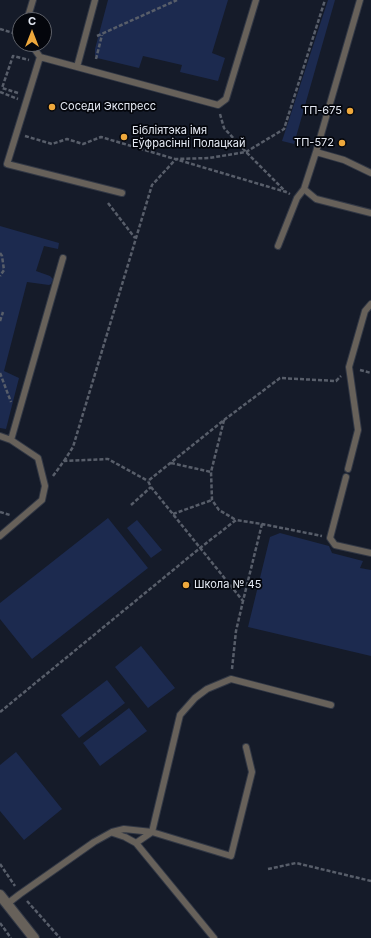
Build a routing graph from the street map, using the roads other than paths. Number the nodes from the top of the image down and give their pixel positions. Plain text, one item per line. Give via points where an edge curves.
1 (33, 0) edge
2 (95, 0) edge
3 (256, 0) edge
4 (360, 0) edge
5 (29, 12) edge
6 (36, 52) edge
7 (40, 57) junction
8 (77, 68) junction
9 (316, 152) junction
10 (0, 162) edge
11 (7, 164) junction
12 (371, 173) edge
13 (304, 189) junction
14 (122, 193) dead end
15 (371, 213) edge
16 (278, 246) dead end
17 (63, 258) dead end
18 (371, 304) edge
19 (0, 436) edge
20 (11, 440) junction
21 (348, 469) dead end
22 (346, 477) dead end
23 (0, 536) edge
24 (371, 553) edge
25 (331, 705) dead end
26 (246, 748) dead end
27 (112, 832) junction
28 (152, 832) junction
29 (136, 843) junction
30 (0, 894) edge
31 (7, 904) junction
32 (34, 938) edge
33 (214, 938) edge

1 - 5 lane
2 - 8 lane
3 - 8 lane via 226,99 218,105
4 - 9 lane
6 - 7 lane
7 - 8 lane
7 - 11 lane
9 - 12 lane via 344,160
9 - 13 lane
10 - 11 lane
11 - 14 lane
13 - 15 lane via 316,199
13 - 16 lane via 297,198
17 - 20 lane
18 - 21 lane via 365,311 349,367 358,430
19 - 20 lane
20 - 23 lane via 38,458 45,486 42,500
22 - 24 lane via 330,538 336,545
25 - 28 lane via 231,679 207,689 180,715
26 - 28 lane via 252,772 231,856
27 - 28 lane
27 - 29 lane
27 - 31 lane
28 - 29 lane
29 - 33 lane
30 - 31 street
31 - 32 street

